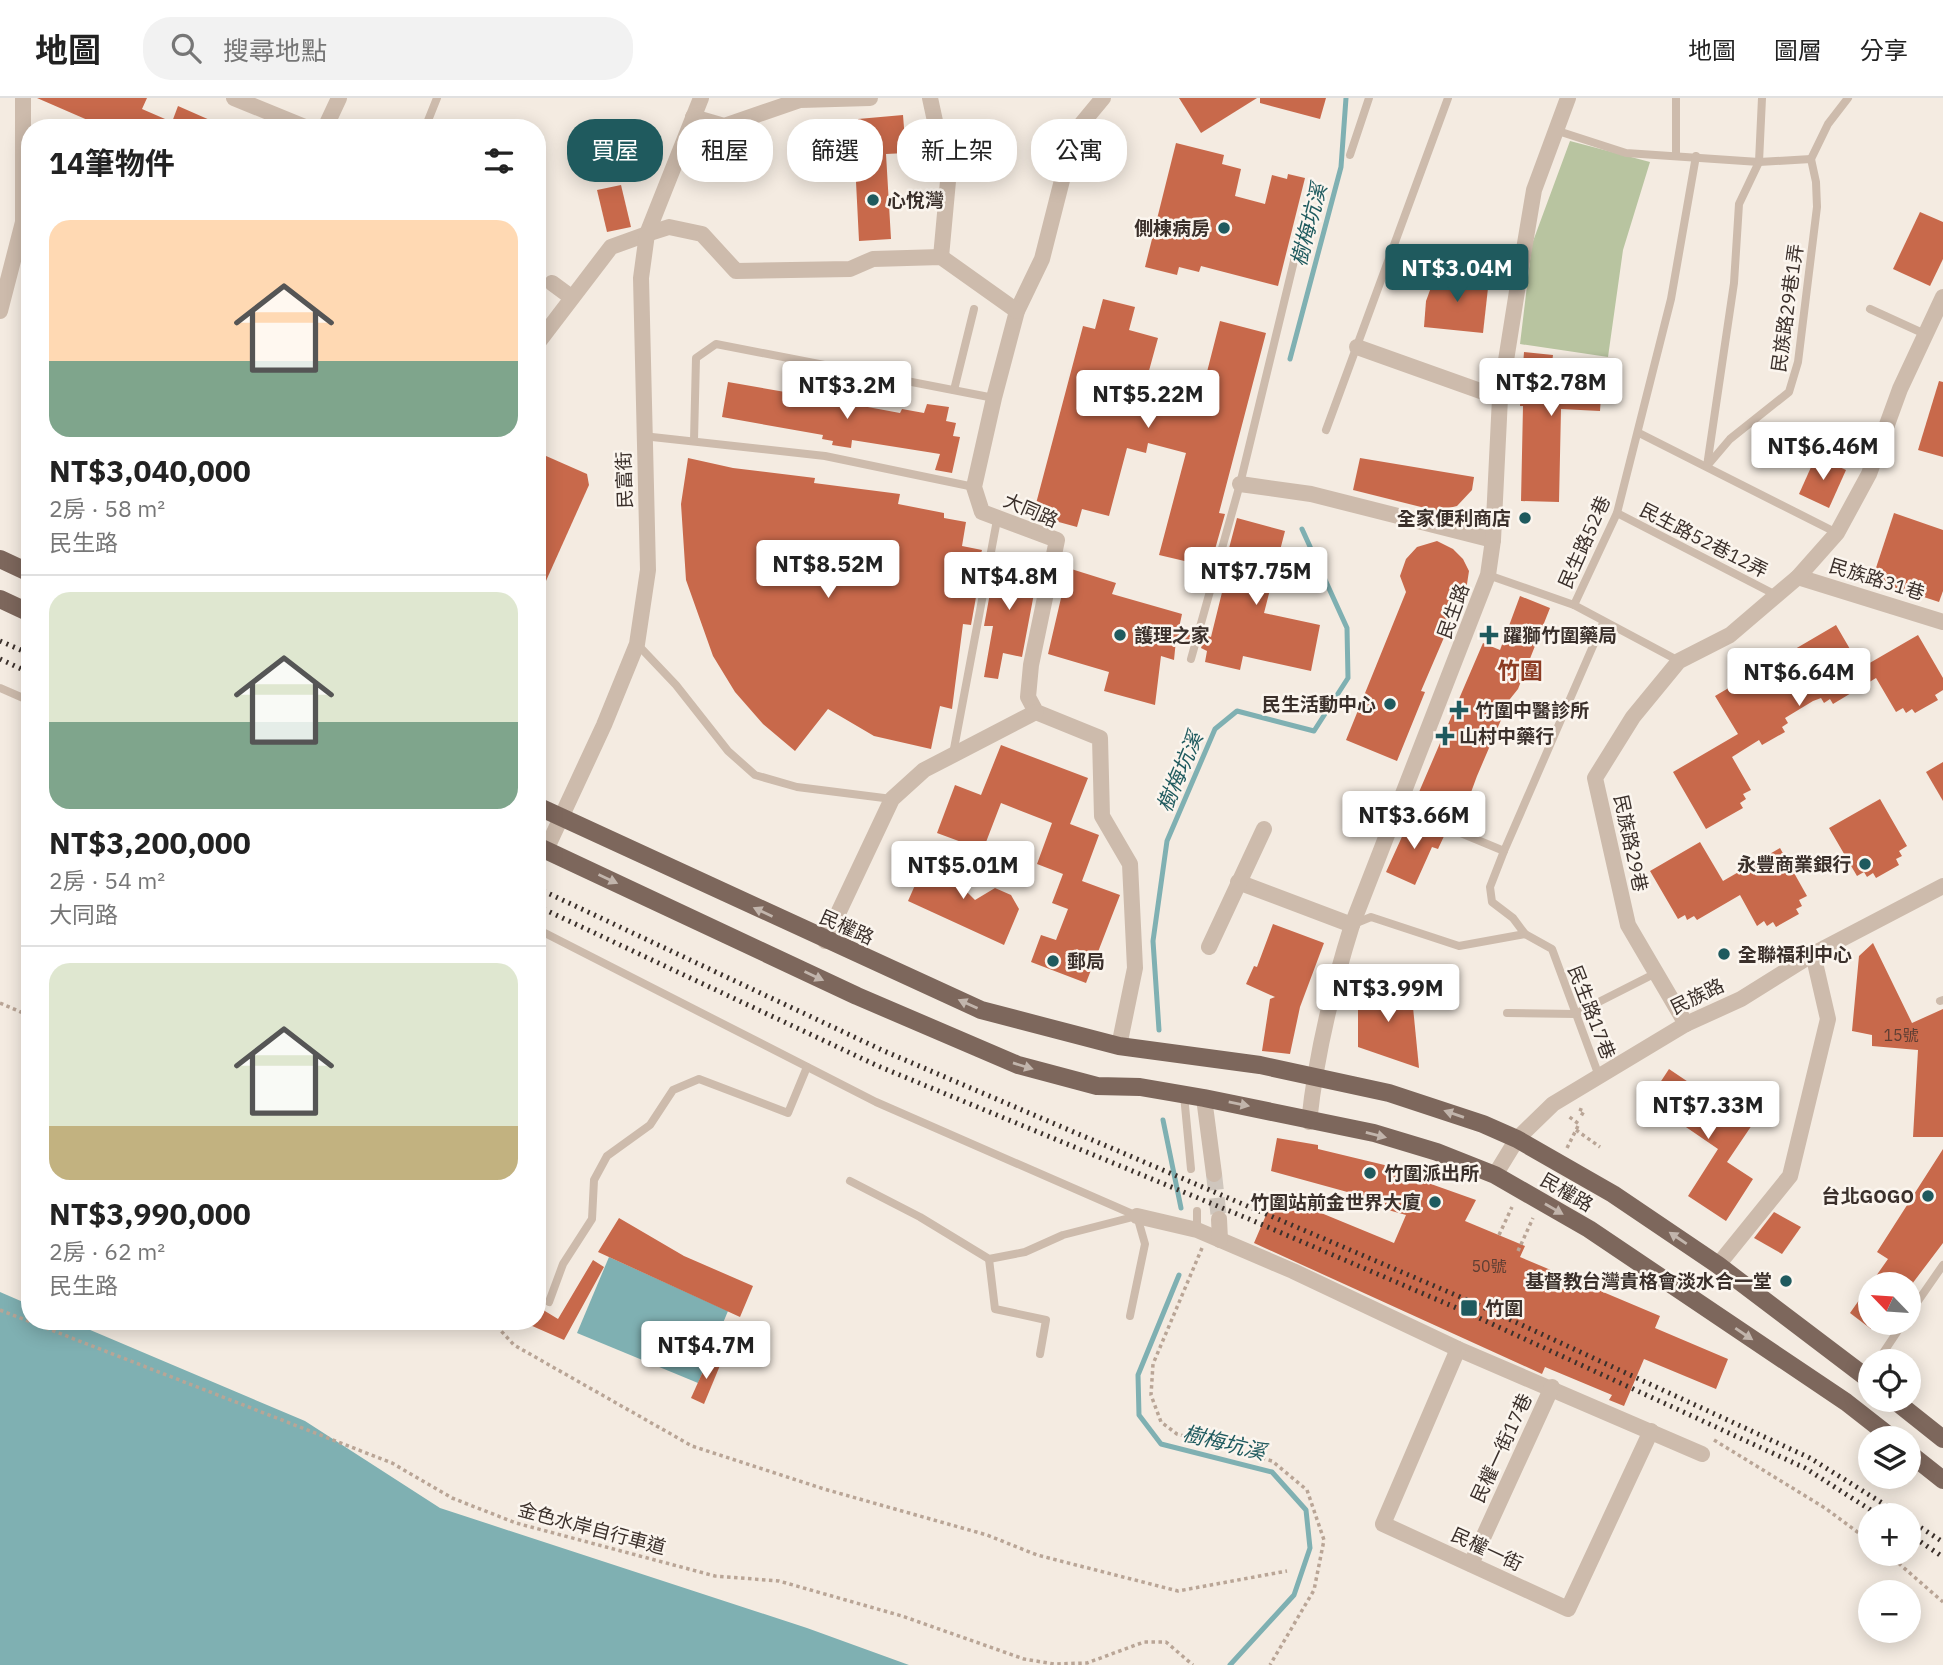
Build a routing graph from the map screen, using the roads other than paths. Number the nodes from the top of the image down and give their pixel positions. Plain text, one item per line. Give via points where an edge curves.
1 (23, 98) edge
2 (339, 98) edge
3 (436, 98) edge
4 (701, 98) edge
5 (870, 98) edge
6 (930, 98) edge
7 (1103, 98) edge
8 (1369, 98) edge
9 (1448, 98) edge
10 (1568, 98) edge
11 (1676, 98) edge
12 (1762, 98) edge
13 (1848, 98) edge
14 (241, 99) edge
15 (693, 117) junction
16 (23, 119) edge
17 (287, 119) edge
18 (330, 119) edge
19 (428, 119) edge
20 (1558, 131) junction
21 (1350, 155) dead end
22 (1676, 155) junction
23 (1696, 156) junction
24 (1811, 159) junction
25 (1759, 162) junction
26 (1302, 228) dead end
27 (21, 230) edge
28 (647, 234) junction
29 (941, 257) junction
30 (552, 283) dead end
31 (571, 297) junction
32 (1943, 297) edge
33 (974, 309) dead end
34 (1870, 309) dead end
35 (0, 311) edge
36 (1017, 311) junction
37 (546, 332) edge
38 (1927, 335) junction
39 (1357, 347) junction
40 (954, 390) junction
41 (993, 398) junction
42 (1500, 398) junction
43 (1326, 430) dead end
44 (1639, 433) junction
45 (643, 436) junction
46 (694, 440) junction
47 (1707, 466) junction
48 (1240, 484) junction
49 (974, 487) junction
50 (1617, 513) junction
51 (998, 520) junction
52 (1837, 533) junction
53 (1493, 540) junction
54 (0, 559) edge
55 (21, 569) edge
56 (1488, 575) junction
57 (1798, 577) junction
58 (1777, 595) junction
59 (0, 600) edge
60 (1574, 605) junction
61 (21, 609) edge
62 (1943, 622) edge
63 (1603, 623) junction
64 (637, 644) junction
65 (1191, 659) dead end
66 (1679, 661) junction
67 (0, 688) edge
68 (21, 697) edge
69 (1036, 712) junction
70 (953, 754) junction
71 (892, 799) junction
72 (1398, 807) junction
73 (546, 810) edge
74 (562, 817) junction
75 (1264, 829) dead end
76 (546, 842) edge
77 (546, 850) edge
78 (1504, 851) junction
79 (1238, 881) junction
80 (1943, 886) edge
81 (1352, 925) junction
82 (546, 934) edge
83 (1525, 934) junction
84 (825, 941) junction
85 (1209, 947) dead end
86 (1813, 954) junction
87 (1654, 974) junction
88 (1507, 1013) dead end
89 (1575, 1014) junction
90 (1686, 1024) junction
91 (1119, 1046) junction
92 (807, 1067) junction
93 (1599, 1076) junction
94 (1313, 1079) junction
95 (1177, 1094) junction
96 (1205, 1098) junction
97 (1309, 1122) junction
98 (1517, 1139) junction
99 (1191, 1169) dead end
100 (1214, 1174) tunnel mouth
101 (1494, 1175) junction
102 (850, 1181) dead end
103 (1197, 1210) dead end
104 (1137, 1216) junction
105 (1219, 1219) tunnel mouth
106 (1208, 1235) junction
107 (989, 1259) junction
108 (1718, 1265) junction
109 (1943, 1265) edge
110 (1922, 1295) edge
111 (548, 1301) dead end
112 (1130, 1317) dead end
113 (1458, 1349) junction
114 (1040, 1354) dead end
115 (1858, 1368) edge
116 (1552, 1387) junction
117 (1909, 1412) edge
118 (1877, 1426) edge
119 (1651, 1431) junction
120 (1943, 1439) edge
121 (1702, 1454) dead end
122 (1921, 1462) edge
123 (1943, 1480) edge
124 (1471, 1564) junction

1 - 16 street
2 - 18 street
3 - 19 lane
4 - 15 street, 民富街
5 - 15 street via 800,100 724,126
6 - 29 street via 948,181
7 - 36 street via 1074,133 1042,259
8 - 21 lane
9 - 39 lane
10 - 20 street, 民生路
11 - 22 lane
12 - 25 lane
13 - 24 lane via 1828,124
14 - 17 street
15 - 28 street, 民富街
20 - 22 lane via 1626,152
20 - 42 street, 民生路 via 1534,190
22 - 23 lane
23 - 25 lane
23 - 44 lane, 民生路52巷 via 1671,299
24 - 25 lane
24 - 47 lane, 民族路29巷1弄 via 1816,207 1798,362 1789,392 1731,439
25 - 47 lane via 1739,204 1734,283
26 - 48 lane
27 - 35 street
28 - 29 street via 669,227 702,234 736,271 850,269 873,259
28 - 31 street via 611,247
28 - 45 street, 民富街 via 641,278
29 - 36 street
30 - 31 street
31 - 37 street
32 - 38 street, 民族路29巷
33 - 40 lane
34 - 38 lane
36 - 41 street
38 - 52 street, 民族路29巷 via 1900,389 1869,474
39 - 42 street
39 - 43 lane
40 - 41 lane
40 - 46 lane via 716,344 696,358
41 - 49 street
42 - 53 street, 民生路
44 - 47 lane
44 - 50 lane, 民生路52巷
45 - 46 lane
45 - 64 street, 民富街 via 648,569
46 - 49 lane via 825,456
47 - 52 lane
48 - 53 street via 1311,494
48 - 65 lane
49 - 51 street, 大同路 via 982,512
50 - 58 lane, 民生路52巷12弄
50 - 60 lane, 民生路52巷
51 - 69 street, 大同路 via 1057,540 1031,665 1028,697
51 - 70 lane
52 - 57 street, 民族路29巷
53 - 56 street, 民生路
54 - 55 main road
56 - 60 lane, 民生路52巷
56 - 72 street, 民生路
57 - 58 street, 民族路29巷
57 - 62 street, 民族路31巷
58 - 66 street, 民族路29巷 via 1730,635
59 - 61 main road
60 - 63 lane
63 - 66 lane
63 - 78 lane, 民生路17巷
64 - 71 lane via 677,685 728,751 755,775 797,787
64 - 74 street, 民富街
66 - 87 street, 民族路29巷 via 1633,717 1595,778 1628,925
67 - 68 lane
69 - 70 street
69 - 91 street via 1100,738 1102,816 1130,864 1135,968
70 - 71 street via 924,770
71 - 84 street
72 - 78 lane
72 - 81 street, 民生路
73 - 74 main road, 民權路
74 - 76 street, 民富街
84 -> 74 main road, 民權路
75 - 79 street
77 -> 95 main road, 民權路 via 857,996 1018,1065 1097,1086
78 - 83 lane, 民生路17巷 via 1490,887 1492,902
79 - 81 street
79 - 85 street
80 - 86 street, 民族路
81 - 83 lane via 1371,918 1459,946
81 - 94 street, 民生路
82 - 92 lane
83 - 89 lane, 民生路17巷 via 1552,950
91 -> 84 main road, 民權路 via 981,1010
86 - 90 street, 民族路 via 1741,999
86 - 108 street via 1828,1019 1790,1175
87 - 89 lane
87 - 90 street, 民族路29巷
88 - 89 lane
89 - 93 lane, 民生路17巷
90 - 93 street, 民族路
91 - 94 main road, 民權路 via 1260,1065
92 - 104 lane via 876,1102
92 - 111 lane via 788,1113 699,1079 673,1090 650,1125 607,1156 594,1180 592,1219 563,1264
93 - 98 street, 民族路 via 1553,1104
94 - 97 street, 民生路
98 -> 94 main road, 民權路 via 1389,1093
95 - 96 main road, 民權路
95 - 99 lane
96 -> 97 main road, 民權路
96 - 100 street
97 -> 101 main road, 民權路 via 1374,1133
98 - 101 street, 民族路
108 -> 98 main road, 民權路 via 1613,1194
101 -> 118 main road, 民權路 via 1589,1229
102 - 107 lane
103 - 106 lane
104 - 106 street
104 - 107 lane via 1063,1235 1026,1252
104 - 112 lane via 1145,1244
105 - 106 street
106 - 113 street
107 - 114 lane via 995,1309 1046,1320
108 - 115 main road, 民權路
109 - 110 lane
113 - 116 street
113 - 124 street, 民權一街 via 1383,1524
116 - 119 street
116 - 124 street, 民權一街17巷
117 - 120 main road
119 - 121 street
119 - 124 street, 民權一街 via 1568,1609
122 - 123 main road

